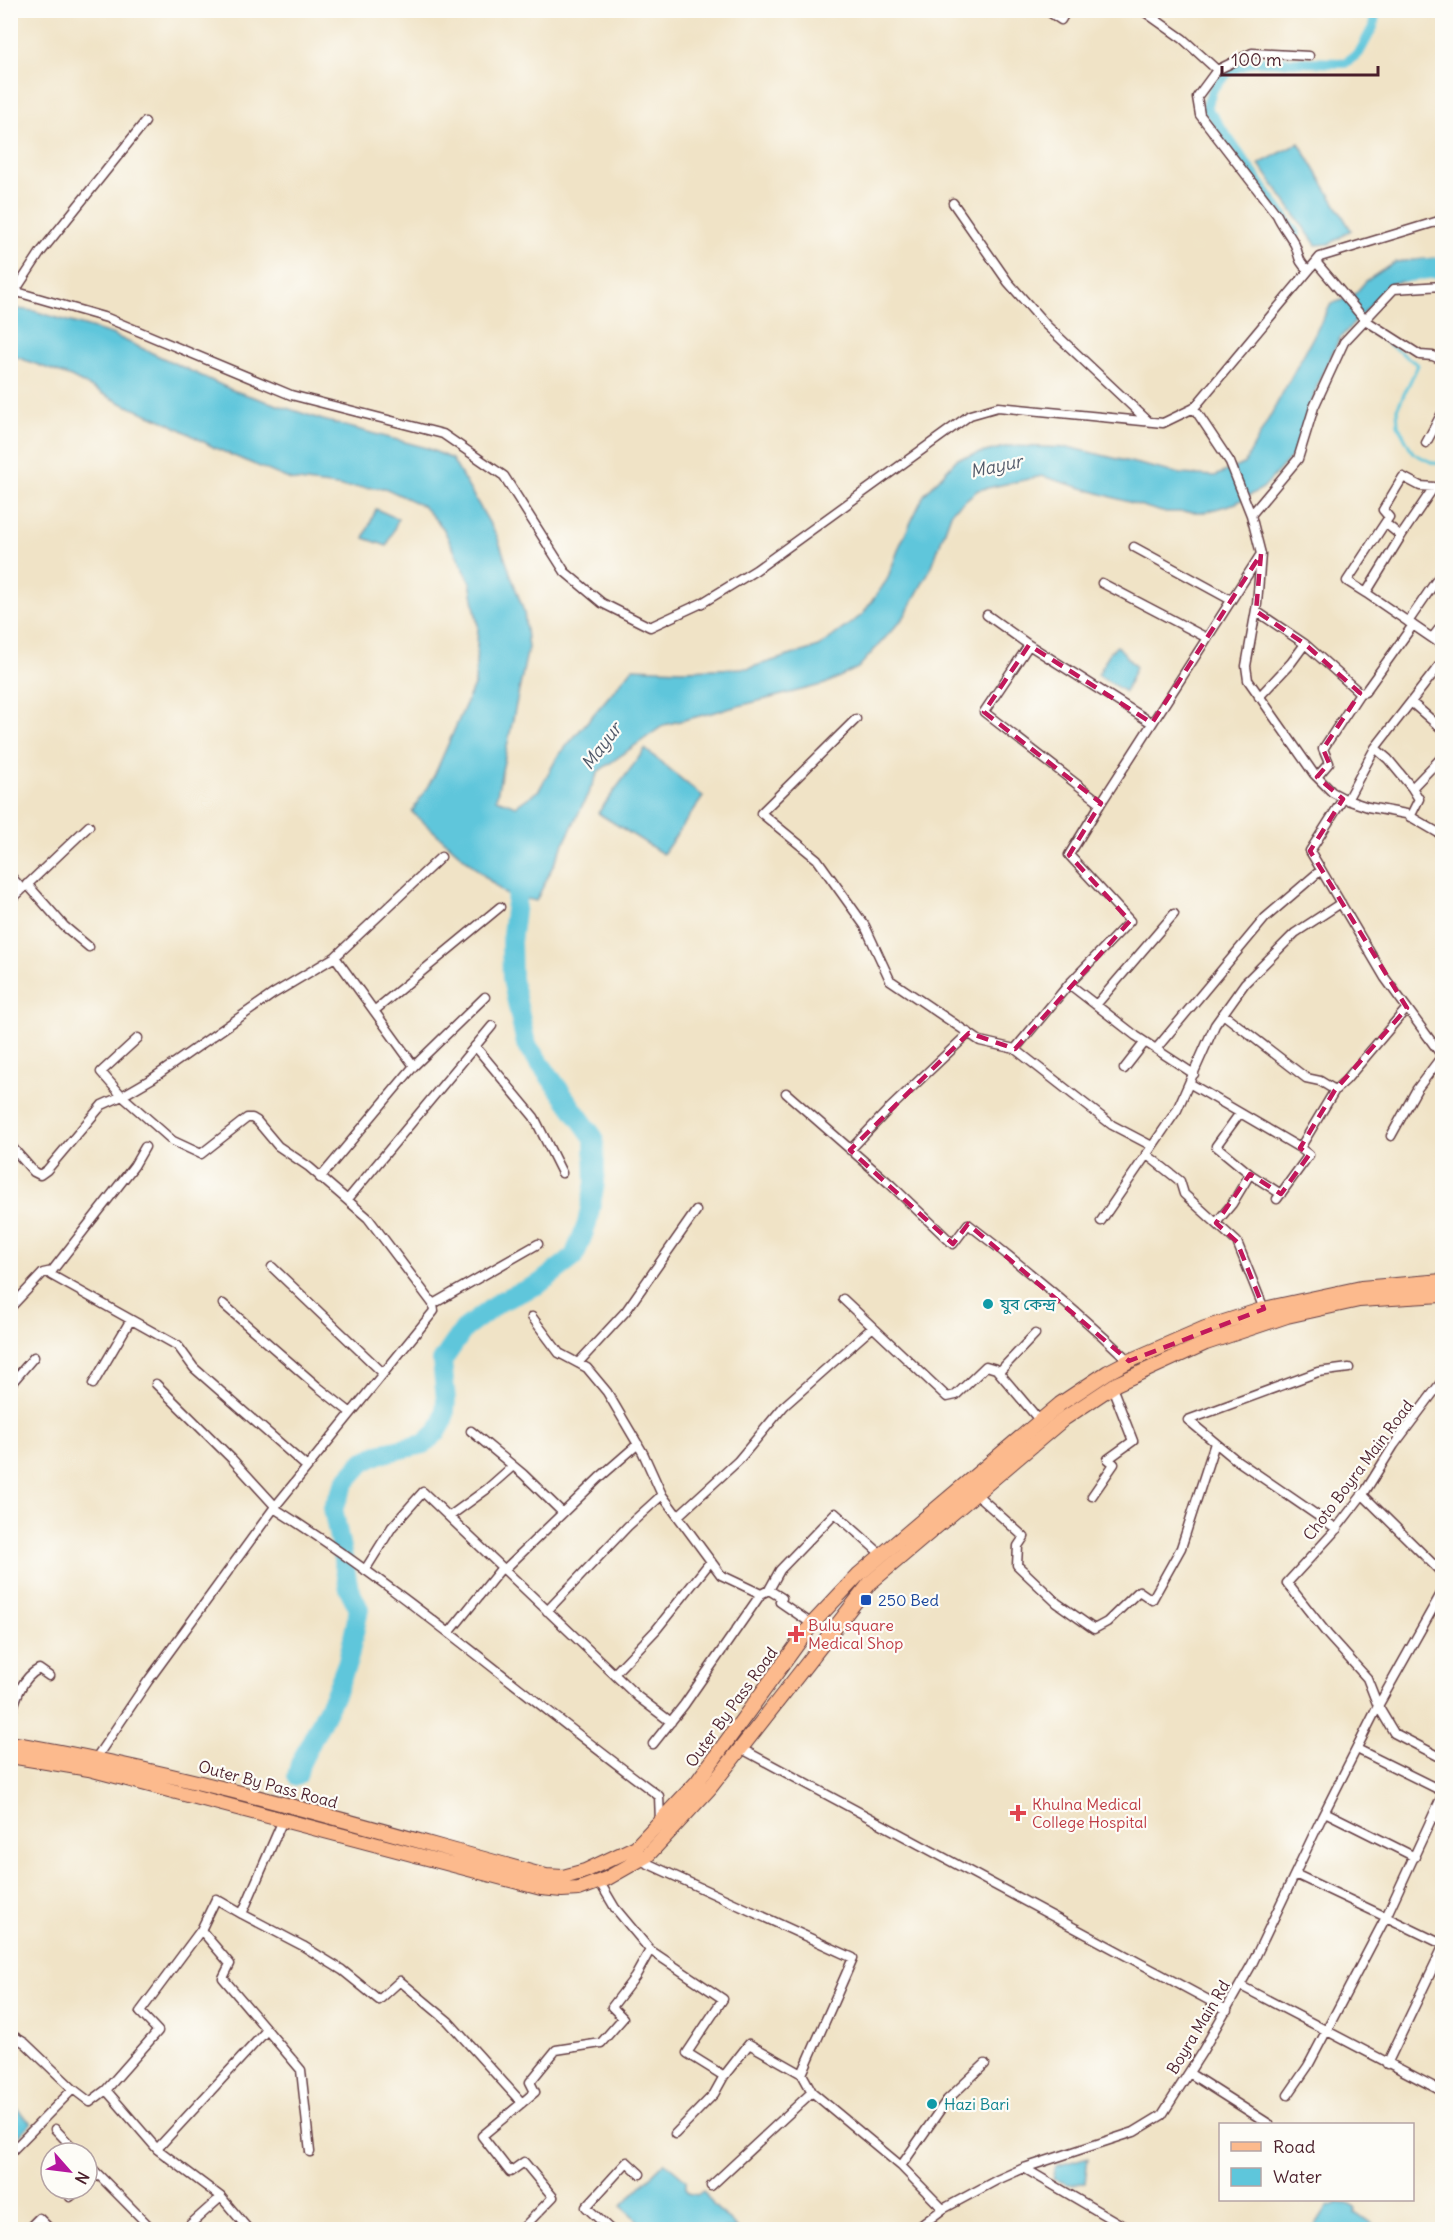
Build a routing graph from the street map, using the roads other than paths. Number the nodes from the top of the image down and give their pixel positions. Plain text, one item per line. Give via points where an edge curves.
1 (1046, 10) edge
2 (1067, 10) edge
3 (1142, 10) edge
4 (1309, 56) dead end
5 (1217, 70) junction
6 (145, 122) dead end
7 (953, 203) dead end
8 (1443, 220) edge
9 (1316, 262) junction
10 (1308, 270) junction
11 (1443, 286) edge
12 (13, 291) edge
13 (1364, 319) junction
14 (1443, 360) edge
15 (1194, 408) junction
16 (1443, 413) edge
17 (1148, 422) junction
18 (1426, 443) dead end
19 (1434, 487) junction
20 (1443, 493) edge
21 (1251, 515) junction
22 (1385, 524) junction
23 (1401, 536) junction
24 (1134, 547) dead end
25 (1260, 554) junction
26 (1443, 582) edge
27 (1102, 583) dead end
28 (1366, 593) junction
29 (1231, 600) junction
30 (1256, 611) junction
31 (987, 615) dead end
32 (1411, 623) junction
33 (1443, 625) edge
34 (1207, 638) junction
35 (1432, 638) junction
36 (1305, 644) junction
37 (1029, 645) junction
38 (1443, 645) edge
39 (1443, 662) edge
40 (1360, 693) junction
41 (1259, 697) junction
42 (1411, 702) junction
43 (856, 719) dead end
44 (1152, 723) junction
45 (1443, 729) edge
46 (1376, 748) junction
47 (1443, 756) edge
48 (1317, 777) junction
49 (1412, 788) junction
50 (1345, 800) junction
51 (1101, 803) junction
52 (1410, 817) junction
53 (89, 826) dead end
54 (1443, 835) edge
55 (441, 857) dead end
56 (1321, 870) junction
57 (10, 874) edge
58 (24, 887) junction
59 (10, 901) edge
60 (1341, 903) junction
61 (500, 907) dead end
62 (1174, 914) dead end
63 (89, 947) dead end
64 (334, 957) junction
65 (1069, 984) junction
66 (485, 997) dead end
67 (1096, 1005) junction
68 (1407, 1008) junction
69 (374, 1011) junction
70 (1223, 1014) junction
71 (492, 1026) dead end
72 (969, 1033) junction
73 (138, 1038) dead end
74 (1145, 1042) junction
75 (475, 1046) junction
76 (1156, 1049) junction
77 (1015, 1050) junction
78 (1442, 1056) edge
79 (414, 1066) junction
80 (1124, 1069) dead end
81 (1194, 1074) junction
82 (1189, 1083) junction
83 (1335, 1090) junction
84 (786, 1093) dead end
85 (122, 1096) junction
86 (1240, 1113) junction
87 (1391, 1136) dead end
88 (10, 1146) edge
89 (1152, 1146) junction
90 (145, 1147) dead end
91 (1300, 1148) junction
92 (850, 1150) junction
93 (1146, 1154) junction
94 (562, 1173) dead end
95 (1251, 1174) junction
96 (320, 1178) junction
97 (348, 1199) junction
98 (696, 1210) dead end
99 (1101, 1221) dead end
100 (1216, 1223) junction
101 (538, 1244) dead end
102 (272, 1267) dead end
103 (52, 1271) junction
104 (1443, 1281) edge
105 (1443, 1295) edge
106 (843, 1299) dead end
107 (223, 1304) dead end
108 (433, 1304) junction
109 (10, 1308) edge
110 (1264, 1309) junction
111 (532, 1317) dead end
112 (130, 1321) junction
113 (873, 1327) junction
114 (1035, 1335) dead end
115 (34, 1357) dead end
116 (1129, 1361) junction
117 (578, 1363) junction
118 (1349, 1368) dead end
119 (999, 1372) junction
120 (382, 1373) junction
121 (1443, 1381) edge
122 (93, 1384) dead end
123 (156, 1384) dead end
124 (10, 1385) edge
125 (1112, 1387) junction
126 (351, 1413) junction
127 (1040, 1421) junction
128 (471, 1431) dead end
129 (1215, 1443) junction
130 (638, 1444) junction
131 (513, 1466) junction
132 (306, 1467) junction
133 (975, 1493) junction
134 (1362, 1494) junction
135 (662, 1495) junction
136 (1092, 1496) dead end
137 (274, 1507) junction
138 (563, 1513) junction
139 (450, 1516) junction
140 (678, 1516) junction
141 (1337, 1528) junction
142 (882, 1555) junction
143 (711, 1561) junction
144 (505, 1569) junction
145 (365, 1570) junction
146 (1443, 1573) edge
147 (765, 1592) junction
148 (1443, 1592) edge
149 (547, 1611) junction
150 (812, 1624) junction
151 (450, 1633) junction
152 (614, 1674) junction
153 (50, 1676) dead end
154 (1378, 1706) junction
155 (10, 1718) edge
156 (670, 1722) junction
157 (10, 1743) edge
158 (653, 1744) dead end
159 (740, 1748) junction
160 (1357, 1749) junction
161 (10, 1756) edge
162 (96, 1758) junction
163 (1443, 1758) edge
164 (1443, 1791) edge
165 (1443, 1796) edge
166 (1324, 1812) junction
167 (1434, 1816) junction
168 (283, 1820) junction
169 (1443, 1820) edge
170 (660, 1821) junction
171 (1414, 1857) junction
172 (640, 1860) junction
173 (1295, 1874) junction
174 (599, 1881) junction
175 (242, 1914) junction
176 (1386, 1917) junction
177 (201, 1930) junction
178 (1443, 1944) edge
179 (1443, 1949) edge
180 (650, 1950) junction
181 (1240, 1986) junction
182 (1227, 2010) junction
183 (267, 2030) junction
184 (1326, 2030) junction
185 (10, 2034) edge
186 (985, 2064) dead end
187 (1387, 2064) junction
188 (1189, 2073) junction
189 (802, 2074) junction
190 (724, 2076) junction
191 (73, 2089) junction
192 (106, 2090) junction
193 (1443, 2091) edge
194 (812, 2092) junction
195 (1288, 2095) dead end
196 (522, 2103) junction
197 (1267, 2123) edge
198 (55, 2129) dead end
199 (675, 2134) dead end
200 (65, 2141) edge
201 (157, 2149) junction
202 (310, 2152) dead end
203 (10, 2153) edge
204 (901, 2166) junction
205 (1024, 2168) junction
206 (640, 2174) dead end
207 (99, 2176) edge
208 (711, 2186) dead end
209 (221, 2197) junction
210 (943, 2209) junction
211 (27, 2229) edge
212 (51, 2229) edge
213 (153, 2229) edge
214 (184, 2229) edge
215 (249, 2229) edge
216 (520, 2229) edge
217 (611, 2229) edge
218 (915, 2229) edge
219 (1130, 2229) edge

1 - 2 street via 1061,20
3 - 5 street
4 - 5 street via 1252,53
5 - 10 street via 1197,97 1200,115 1277,215 1299,261
6 - 12 street
7 - 17 street via 1008,282 1046,325
8 - 9 street via 1320,257
9 - 10 street
9 - 13 street
10 - 15 street
11 - 13 street via 1394,289
12 - 17 street via 107,318 291,395 443,434 504,476 566,572 602,603 650,627 702,603 756,570 970,415 998,407
13 - 14 street via 1420,355
13 - 21 street via 1344,342 1314,407 1298,459
15 - 17 street via 1163,423
15 - 21 street via 1230,462
16 - 18 street
19 - 20 street
19 - 22 street via 1419,486 1403,477 1383,510 1389,517
19 - 23 street
21 - 25 street
22 - 23 street
22 - 28 street via 1347,581
23 - 28 street
24 - 29 street
25 - 29 street
25 - 30 street
26 - 32 street via 1438,579
27 - 34 street
28 - 32 street
29 - 34 street
30 - 36 street
30 - 41 street via 1246,666 1248,680
31 - 37 street
32 - 35 street
32 - 40 street via 1365,692
33 - 35 street
34 - 44 street
35 - 38 street
36 - 40 street
36 - 41 street
37 - 44 street
37 - 51 street via 984,712
39 - 42 street
40 - 48 street via 1323,749 1329,763
41 - 48 street
42 - 45 street
42 - 46 street
43 - 72 street via 761,813 816,859 865,926 890,980
44 - 51 street
46 - 49 street
46 - 50 street
47 - 49 street
48 - 50 street
49 - 52 street via 1419,799
50 - 52 street
50 - 56 street via 1310,851
51 - 65 street via 1069,855 1130,921
52 - 54 street
53 - 58 street
55 - 64 street
56 - 60 street
56 - 76 street via 1265,918
57 - 58 street
58 - 59 street
58 - 63 street
60 - 68 street
60 - 70 street via 1295,933 1245,983
61 - 69 street
62 - 67 street
64 - 69 street
64 - 85 street
65 - 67 street
65 - 77 street
66 - 79 street
67 - 74 street
68 - 78 street
68 - 83 street
69 - 79 street
70 - 81 street
70 - 83 street via 1306,1078
71 - 75 street
72 - 77 street via 980,1041
72 - 92 street
73 - 85 street via 101,1072
74 - 76 street
74 - 80 street
75 - 94 street via 534,1117
75 - 97 street
76 - 81 street
77 - 89 street via 1112,1125
78 - 87 street via 1417,1089
79 - 96 street
81 - 82 street
82 - 86 street
82 - 89 street via 1177,1110
83 - 91 street
84 - 92 street
85 - 88 street via 102,1105 40,1175
85 - 96 street via 173,1141 201,1154 252,1118 278,1146
86 - 91 street
86 - 95 street via 1216,1146
89 - 93 street
90 - 103 street
91 - 95 street via 1309,1155 1279,1196
92 - 116 street via 953,1244 968,1224 1016,1260
93 - 99 street
93 - 100 street via 1180,1181 1184,1194
95 - 100 street
96 - 97 street
97 - 108 street via 368,1218
98 - 117 street via 626,1311
100 - 110 street via 1237,1242
101 - 108 street
102 - 120 street
103 - 109 street via 43,1273
103 - 112 street via 51,1275
104 - 110 main road, Outer By Pass Road via 1361,1288
105 - 125 main road, Outer By Pass Road via 1359,1300 1287,1316 1206,1342
106 - 113 street
107 - 126 street
108 - 120 street via 434,1311
110 - 116 main road, Outer By Pass Road via 1205,1328
111 - 117 street via 559,1353
112 - 122 street
112 - 132 street via 178,1347 194,1368
113 - 119 street via 947,1397 956,1395 986,1366
113 - 140 street via 784,1406 738,1461
114 - 119 street
115 - 124 street
116 - 127 main road, Outer By Pass Road
117 - 130 street via 607,1392
118 - 129 street via 1318,1372 1188,1420
119 - 127 street
120 - 126 street
121 - 134 street, Choto Boyra Main Road
123 - 137 street
125 - 133 main road, Outer By Pass Road via 1065,1418
125 - 136 street via 1133,1441 1108,1459 1114,1464
126 - 132 street
127 - 142 main road, Outer By Pass Road
128 - 131 street
129 - 133 street via 1181,1548 1152,1600 1139,1591 1107,1622 1094,1629 1057,1603 1017,1565 1018,1546 1024,1537
129 - 141 street
130 - 135 street
130 - 138 street
131 - 138 street
131 - 139 street
132 - 137 street
133 - 159 main road, Outer By Pass Road via 870,1583
134 - 141 street, Choto Boyra Main Road
134 - 146 street
135 - 140 street
135 - 149 street
137 - 145 street
137 - 162 street
138 - 144 street
139 - 144 street
139 - 145 street via 423,1492 392,1527
140 - 143 street
141 - 154 street, Choto Boyra Main Road via 1287,1583 1367,1678
142 - 147 street via 835,1513 780,1570
142 - 150 main road, Outer By Pass Road
143 - 147 street via 721,1575
143 - 152 street via 656,1630
144 - 149 street
144 - 151 street via 500,1570
145 - 151 street
147 - 150 street via 782,1598 780,1602
147 - 156 street
148 - 154 street, Boyra Main Rd
149 - 152 street
150 - 170 main road, Outer By Pass Road via 697,1782
151 - 170 street via 659,1796
152 - 156 street
153 - 155 street via 39,1669 32,1673 15,1698
154 - 160 street, Boyra Main Rd
154 - 163 street, Choto Boyra Main Road via 1394,1733
156 - 158 street
157 - 162 main road, Outer By Pass Road
159 - 172 main road, Outer By Pass Road via 709,1789
159 - 182 street
160 - 164 street
160 - 166 street, Boyra Main Rd
161 - 168 main road, Outer By Pass Road via 89,1769
162 - 170 main road, Outer By Pass Road via 546,1876 563,1877 603,1863 636,1846
165 - 167 street
166 - 171 street
166 - 173 street, Boyra Main Rd
167 - 169 street
167 - 171 street
168 - 174 main road, Outer By Pass Road via 541,1888 579,1889
168 - 175 street
171 - 176 street
172 - 174 main road, Outer By Pass Road
172 - 189 street via 853,1958
173 - 176 street
173 - 181 street, Boyra Main Rd
174 - 180 street via 615,1908
175 - 177 street via 216,1899
175 - 196 street via 342,1970 379,2000 400,1981 448,2021
176 - 178 street
176 - 184 street
177 - 183 street via 230,1964 223,1978
177 - 192 street via 140,2012 158,2031
179 - 187 street
180 - 190 street via 723,1999 687,2053
180 - 196 street via 612,2007 623,2018 601,2043 556,2050 530,2082 535,2092
181 - 182 street, Boyra Main Rd
181 - 184 street
182 - 188 street, Boyra Main Rd
183 - 201 street
183 - 202 street via 301,2070
184 - 187 street
184 - 195 street
185 - 191 street via 25,2043
186 - 204 street via 947,2100
187 - 193 street
188 - 197 street
188 - 205 street, Boyra Main Rd via 1162,2115 1134,2132
189 - 190 street via 749,2044
189 - 194 street
190 - 199 street via 714,2094
191 - 192 street via 90,2102
191 - 203 street
192 - 201 street
194 - 204 street
194 - 208 street
196 - 216 street via 482,2136 510,2172 524,2162 553,2197
198 - 200 street
201 - 209 street
204 - 210 street
205 - 210 street, Boyra Main Rd
205 - 219 street
206 - 217 street via 627,2162 586,2207
207 - 213 street
209 - 214 street
209 - 215 street
210 - 218 street, Boyra Main Rd
211 - 212 street via 39,2218

